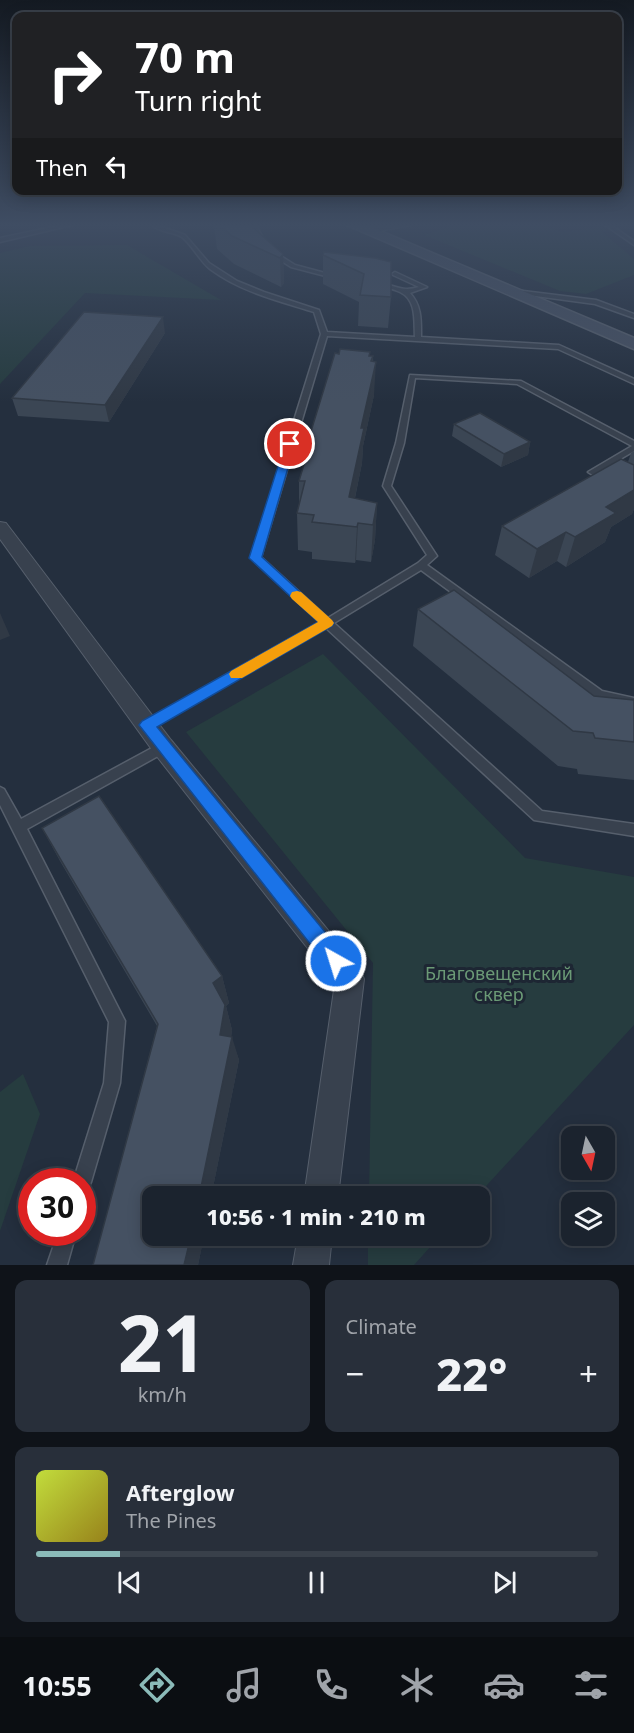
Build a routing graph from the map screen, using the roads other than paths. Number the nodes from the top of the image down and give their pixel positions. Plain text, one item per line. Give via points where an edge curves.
1 (241, 284) edge
2 (377, 284) edge
3 (417, 284) edge
4 (493, 284) edge
5 (512, 292) junction
6 (405, 293) junction
7 (634, 316) edge
8 (324, 334) junction
9 (418, 339) junction
10 (634, 344) edge
11 (634, 382) edge
12 (634, 446) edge
13 (613, 483) edge
14 (0, 527) edge
15 (421, 565) junction
16 (327, 623) junction
17 (634, 702) edge
18 (147, 725) junction
19 (163, 747) junction
20 (0, 793) edge
21 (19, 828) junction
22 (634, 830) edge
23 (86, 1168) edge
24 (322, 1186) edge
25 (63, 1246) edge
26 (314, 1246) edge
27 (57, 1265) edge
28 (311, 1265) edge

1 - 8 lane via 317,311
2 - 6 lane
3 - 6 lane via 424,287
4 - 5 main road
5 - 7 lane via 596,302
5 - 10 main road
6 - 9 lane via 417,304
8 - 9 lane
8 - 16 lane via 255,558
9 - 11 lane via 559,347
12 - 13 lane via 592,472
12 - 15 lane via 519,382 412,376 400,443 387,486 432,556
14 - 18 street
15 - 16 lane
15 - 17 lane via 599,695
16 - 18 lane
16 - 22 lane via 539,816
18 - 19 street
19 - 21 lane
19 - 24 street via 350,979
20 - 21 lane
21 - 23 lane via 117,1021 112,1083
25 - 27 lane
26 - 28 street

